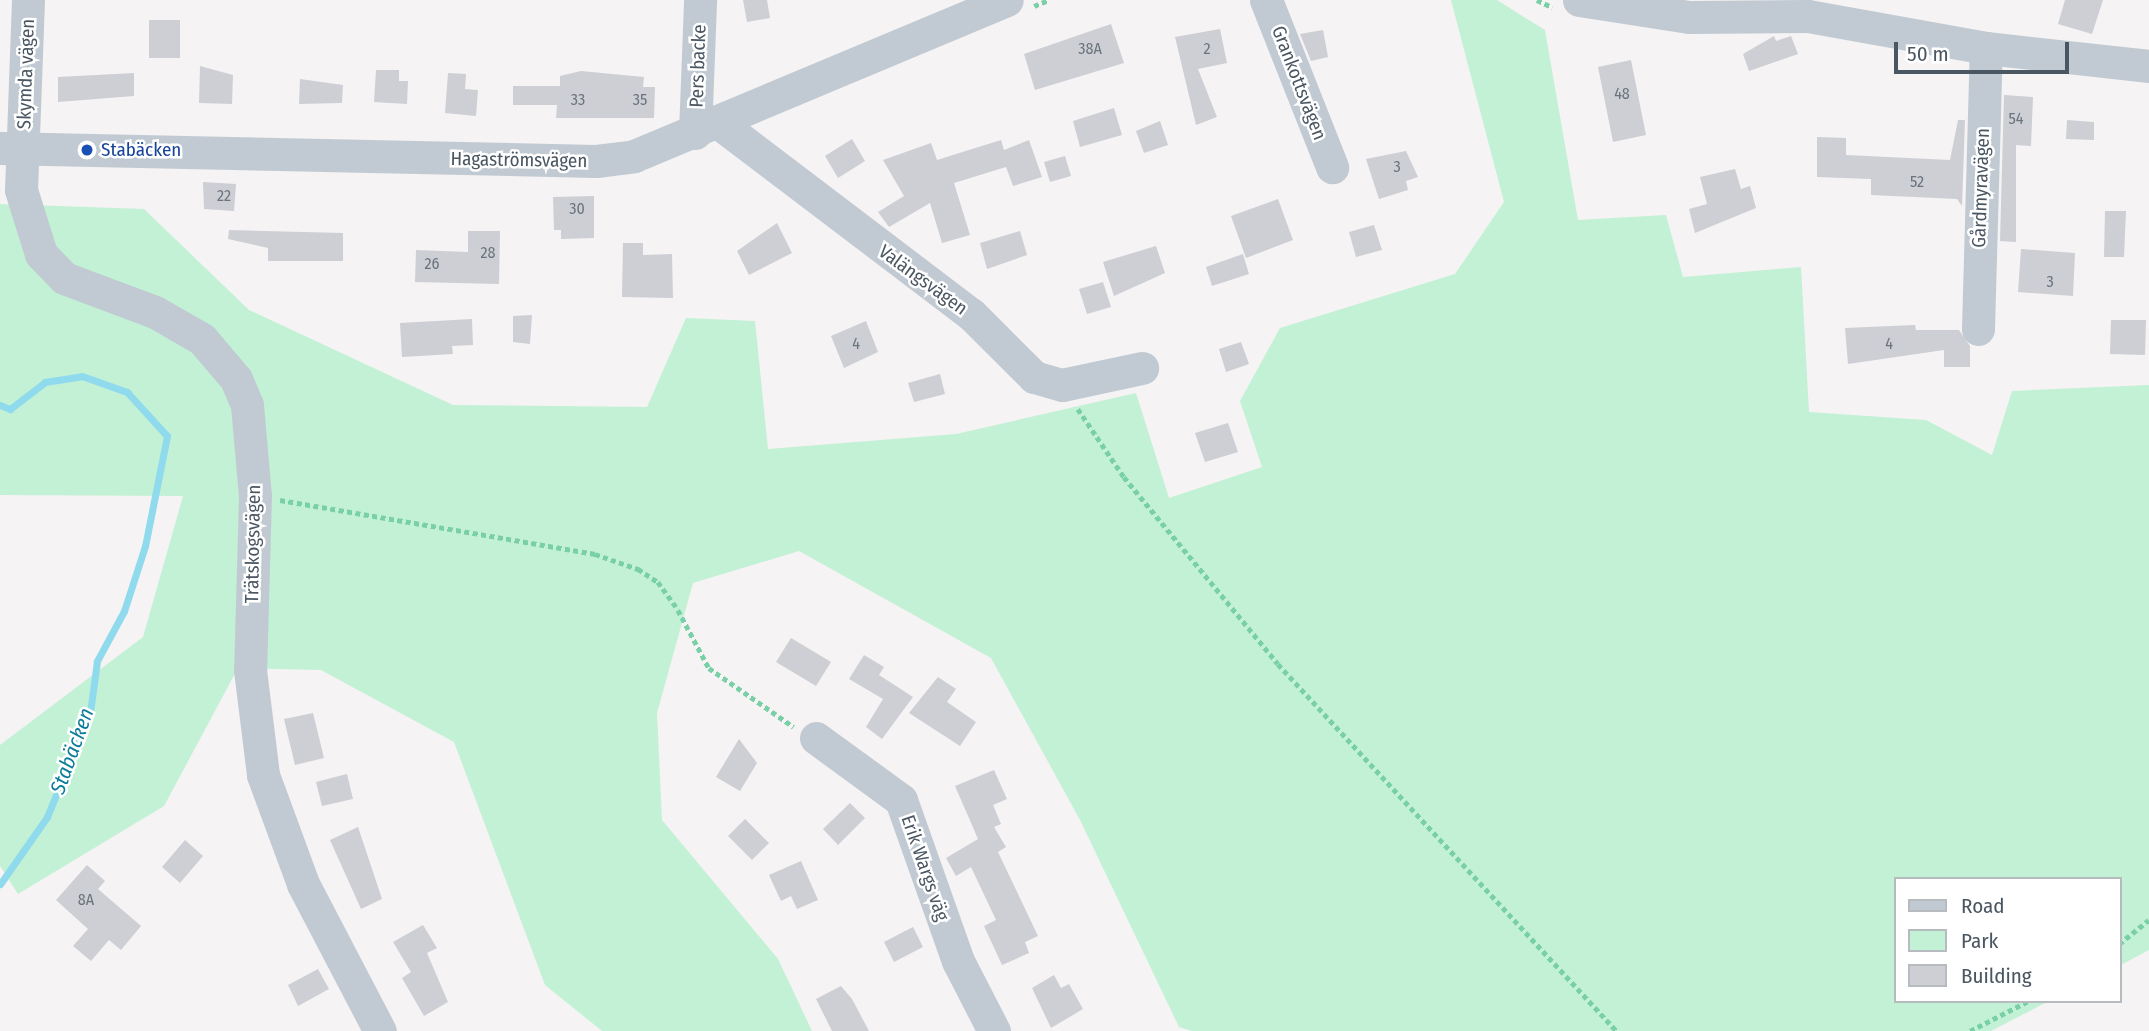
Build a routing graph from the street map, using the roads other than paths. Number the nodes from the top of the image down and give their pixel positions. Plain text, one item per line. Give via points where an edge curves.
1 (28, 0) edge
2 (700, 0) edge
3 (1007, 0) edge
4 (1266, 0) edge
5 (1579, 0) edge
6 (1807, 8) edge
7 (1986, 48) junction
8 (2149, 66) edge
9 (707, 128) junction
10 (12, 148) edge
11 (1332, 167) dead end
12 (1978, 329) dead end
13 (1142, 368) dead end
14 (816, 738) road end
15 (380, 1031) edge
16 (995, 1031) edge

1 - 10 street, Skymda vägen
2 - 9 street, Pers backe
3 - 9 street, Hagaströmsvägen
4 - 11 street, Grankottsvägen
5 - 6 street via 1689,17
6 - 7 street
7 - 8 street
7 - 12 street, Gårdmyravägen
9 - 10 street, Hagaströmsvägen via 634,156 596,161
9 - 13 street, Valängsvägen via 971,314 1034,377 1062,385
10 - 15 street, Trätskogsvägen via 24,213 41,254 74,283 177,322 202,339 236,379 247,405 255,496 250,670 263,775 303,884
14 - 16 street, Erik Wargs väg via 901,800 957,961

